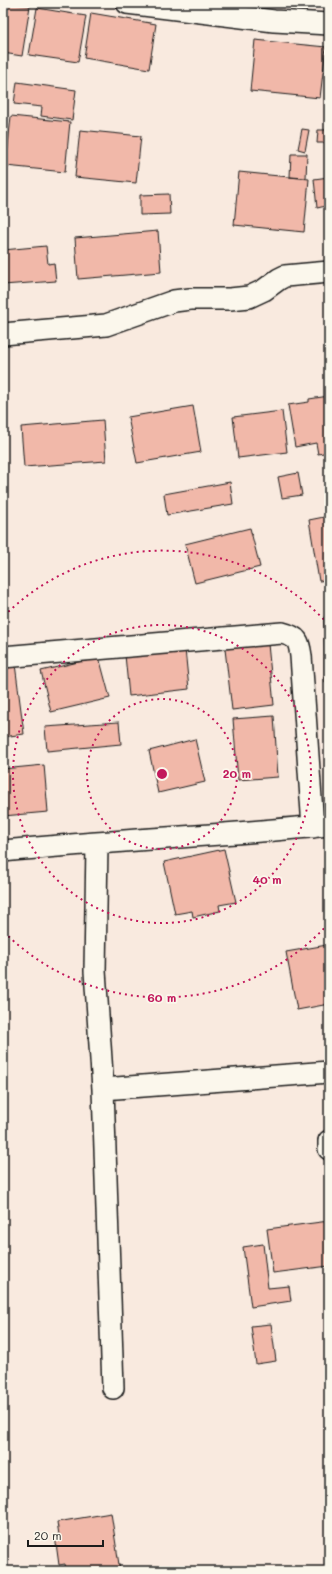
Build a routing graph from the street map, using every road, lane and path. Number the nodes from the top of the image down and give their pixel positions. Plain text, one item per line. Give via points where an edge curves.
1 (127, 3) edge
2 (329, 24) edge
3 (329, 272) edge
4 (3, 334) edge
5 (3, 657) edge
6 (321, 826) edge
7 (97, 844) junction
8 (3, 851) edge
9 (329, 1072) edge
10 (103, 1090) junction
11 (329, 1141) edge
12 (329, 1149) edge
13 (112, 1388) dead end

1 - 2 street via 274,22
3 - 4 street via 285,276 249,297 190,298 106,324
5 - 6 street via 282,633 292,635 299,642
6 - 7 street
7 - 8 street
7 - 10 street via 95,971
9 - 10 street
10 - 13 street
11 - 12 street

